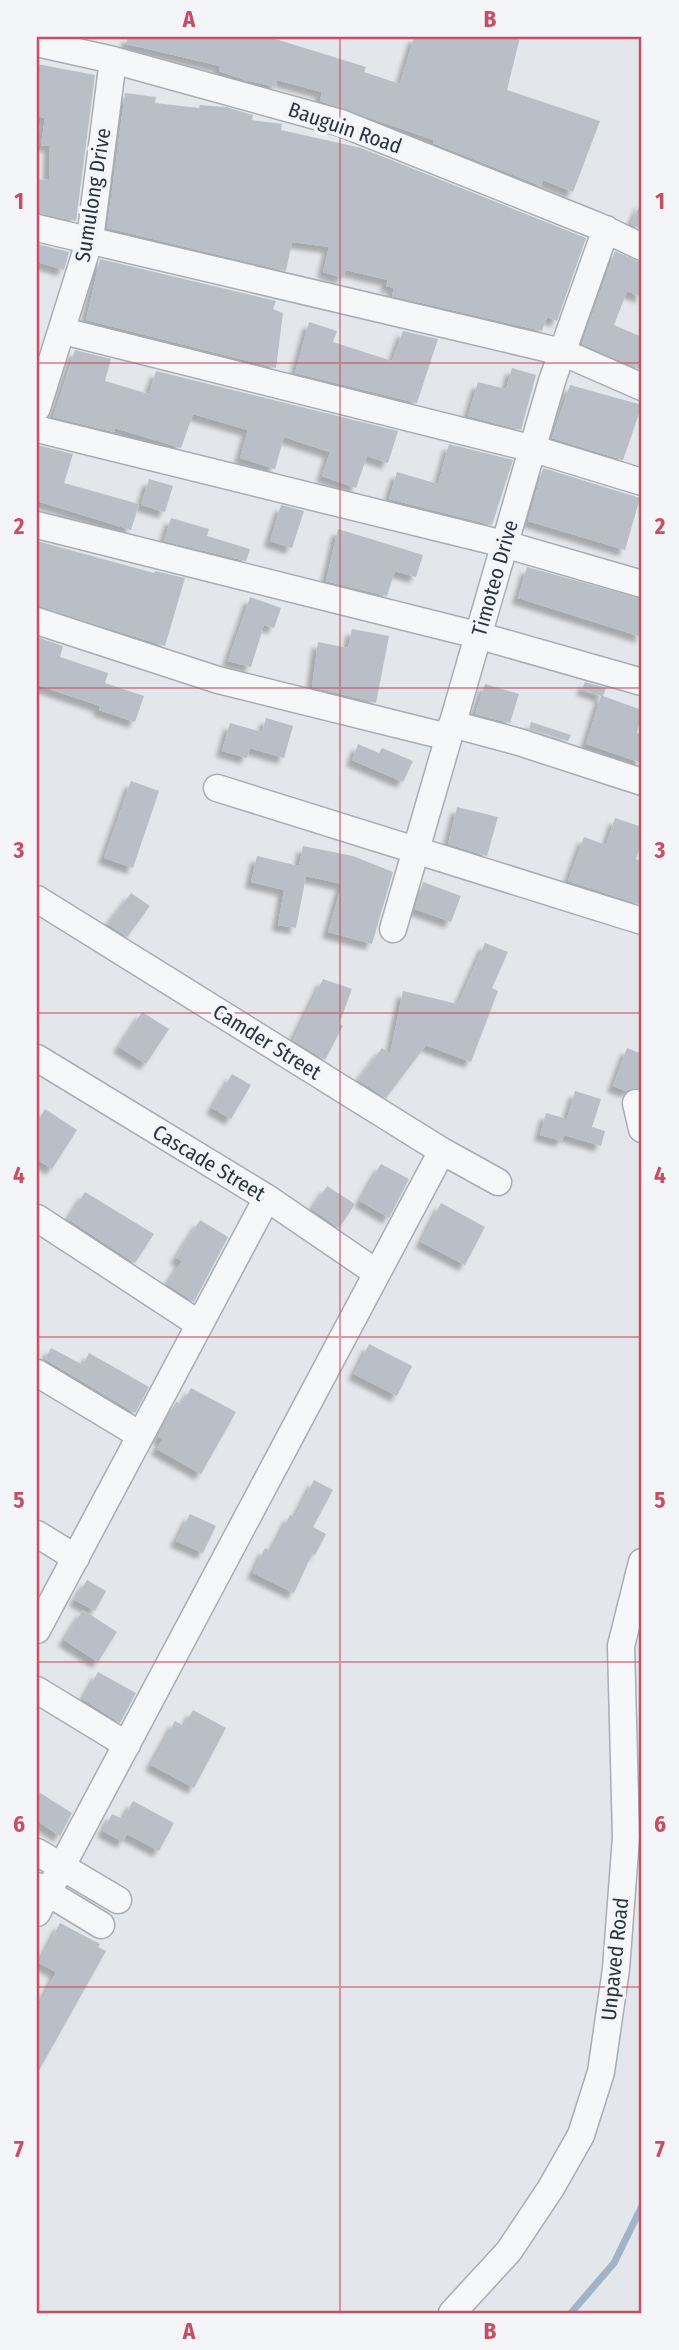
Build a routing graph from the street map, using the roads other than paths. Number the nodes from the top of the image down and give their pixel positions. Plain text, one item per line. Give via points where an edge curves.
1 (37, 43) edge
2 (113, 60) junction
3 (37, 228) edge
4 (606, 229) junction
5 (90, 239) junction
6 (642, 247) edge
7 (63, 331) junction
8 (562, 352) junction
9 (642, 387) edge
10 (37, 408) edge
11 (37, 429) edge
12 (534, 449) junction
13 (642, 482) edge
14 (37, 526) edge
15 (504, 544) junction
16 (642, 584) edge
17 (37, 621) edge
18 (477, 635) junction
19 (642, 681) edge
20 (450, 731) junction
21 (642, 782) edge
22 (217, 789) dead end
23 (415, 852) junction
24 (37, 899) edge
25 (642, 921) edge
26 (393, 929) dead end
27 (37, 1058) edge
28 (636, 1103) dead end
29 (642, 1129) edge
30 (442, 1151) junction
31 (498, 1182) dead end
32 (267, 1198) junction
33 (37, 1218) edge
34 (377, 1273) junction
35 (199, 1324) junction
36 (37, 1373) edge
37 (140, 1435) junction
38 (37, 1534) edge
39 (76, 1558) junction
40 (642, 1562) edge
41 (37, 1630) edge
42 (37, 1690) edge
43 (127, 1745) junction
44 (37, 1852) edge
45 (61, 1867) junction
46 (40, 1897) edge
47 (118, 1900) dead end
48 (101, 1925) dead end
49 (452, 2313) edge

1 - 2 street, Bauguin Road
2 - 4 street, Bauguin Road via 341,123
2 - 5 street, Sumulong Drive
3 - 5 street
4 - 6 street, Bauguin Road
4 - 8 street, Timoteo Drive
5 - 7 street, Sumulong Drive
5 - 8 street
7 - 10 street, Sumulong Drive
7 - 12 street
8 - 9 street
8 - 12 street, Timoteo Drive
11 - 15 street
12 - 13 street
12 - 15 street, Timoteo Drive
14 - 18 street
15 - 16 street
15 - 18 street, Timoteo Drive
17 - 20 street via 218,680
18 - 19 street
18 - 20 street, Timoteo Drive
20 - 21 street via 519,742
20 - 23 street, Timoteo Drive
22 - 23 street
23 - 25 street
23 - 26 street, Timoteo Drive
24 - 30 street, Camder Street
27 - 32 street, Cascade Street
28 - 29 street
30 - 31 street, Camder Street
30 - 34 street
32 - 34 street, Cascade Street
32 - 35 street
33 - 35 street
34 - 43 street
35 - 37 street
36 - 37 street
37 - 39 street
38 - 39 street
39 - 41 street
40 - 49 street, Unpaved Road via 621,1646 626,1837 617,1969 601,2072 581,2135 551,2188 509,2251
42 - 43 street
43 - 45 street
44 - 45 street
45 - 46 street
45 - 47 street
46 - 48 street

